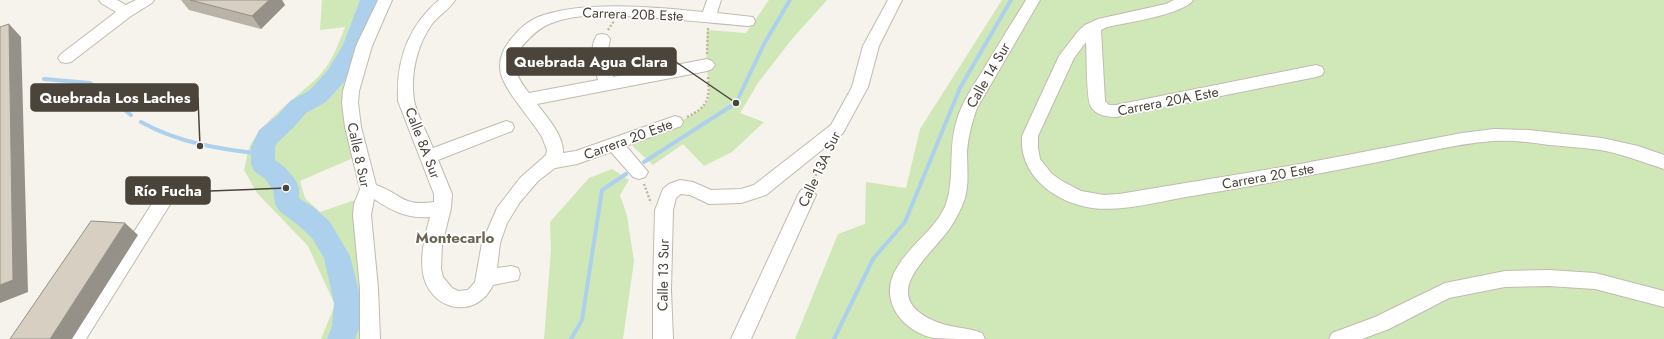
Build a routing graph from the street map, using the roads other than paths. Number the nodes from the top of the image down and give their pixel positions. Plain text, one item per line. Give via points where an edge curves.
1 (106, 0) edge
2 (147, 0) edge
3 (384, 0) edge
4 (448, 0) edge
5 (714, 0) edge
6 (895, 0) edge
7 (1033, 0) edge
8 (1186, 0) edge
9 (1149, 6) edge
10 (126, 12) junction
11 (708, 17) junction
12 (748, 21) dead end
13 (1093, 28) junction
14 (602, 39) road end
15 (66, 58) dead end
16 (707, 65) dead end
17 (1316, 71) dead end
18 (607, 84) junction
19 (526, 100) junction
20 (675, 122) road end
21 (506, 127) dead end
22 (614, 144) junction
23 (428, 157) junction
24 (550, 162) junction
25 (1664, 162) edge
26 (640, 172) road end
27 (369, 189) junction
28 (807, 195) road end
29 (163, 200) dead end
30 (665, 206) joint
31 (442, 208) junction
32 (512, 274) dead end
33 (486, 275) junction
34 (1664, 299) edge
35 (75, 339) edge
36 (370, 339) edge
37 (663, 339) edge
38 (741, 339) edge
39 (975, 339) edge
40 (1339, 339) edge

1 - 10 street
2 - 10 street
3 - 27 street, Calle 8 Sur via 364,46 350,103 353,127
4 - 23 street, Calle 8A Sur via 419,30 409,54 405,77 406,101
5 - 11 street
6 - 30 street, Calle 13A Sur via 871,46 860,87 837,129 760,190 741,196 720,198 709,197 693,189 680,188 671,192
7 - 39 street, Calle 14 Sur via 964,119 956,199 944,223 900,278 901,305 911,317 938,332
8 - 9 street via 1170,8
9 - 13 street
10 - 15 street
11 - 12 street
11 - 19 street, Carrera 20B Este via 595,10 553,17 521,36 512,49 508,62 509,75
13 - 17 street, Carrera 20A Este via 1097,103 1108,111
13 - 25 street, Carrera 20 Este via 1084,34 1067,56 1033,128 1030,142 1035,164 1046,178 1061,190 1089,200 1110,202 1295,172 1494,135 1602,144
14 - 18 street via 599,55
16 - 18 street
18 - 19 street
19 - 24 street, Carrera 20B Este via 554,144 554,155
20 - 22 street, Carrera 20 Este
21 - 23 street
22 - 24 street, Carrera 20 Este via 577,157
22 - 26 street
23 - 31 street, Calle 8A Sur via 443,194
24 - 33 street via 523,185 501,218 491,244
27 - 31 street via 410,210
27 - 36 street, Calle 8 Sur via 362,214 369,288
28 - 38 street, Calle 13A Sur
29 - 35 street
30 - 37 street, Calle 13 Sur
31 - 33 street, Calle 8A Sur via 432,250 432,270 438,287 454,299 469,298 482,290
32 - 33 street
34 - 40 street via 1595,281 1505,279 1445,291 1382,323

